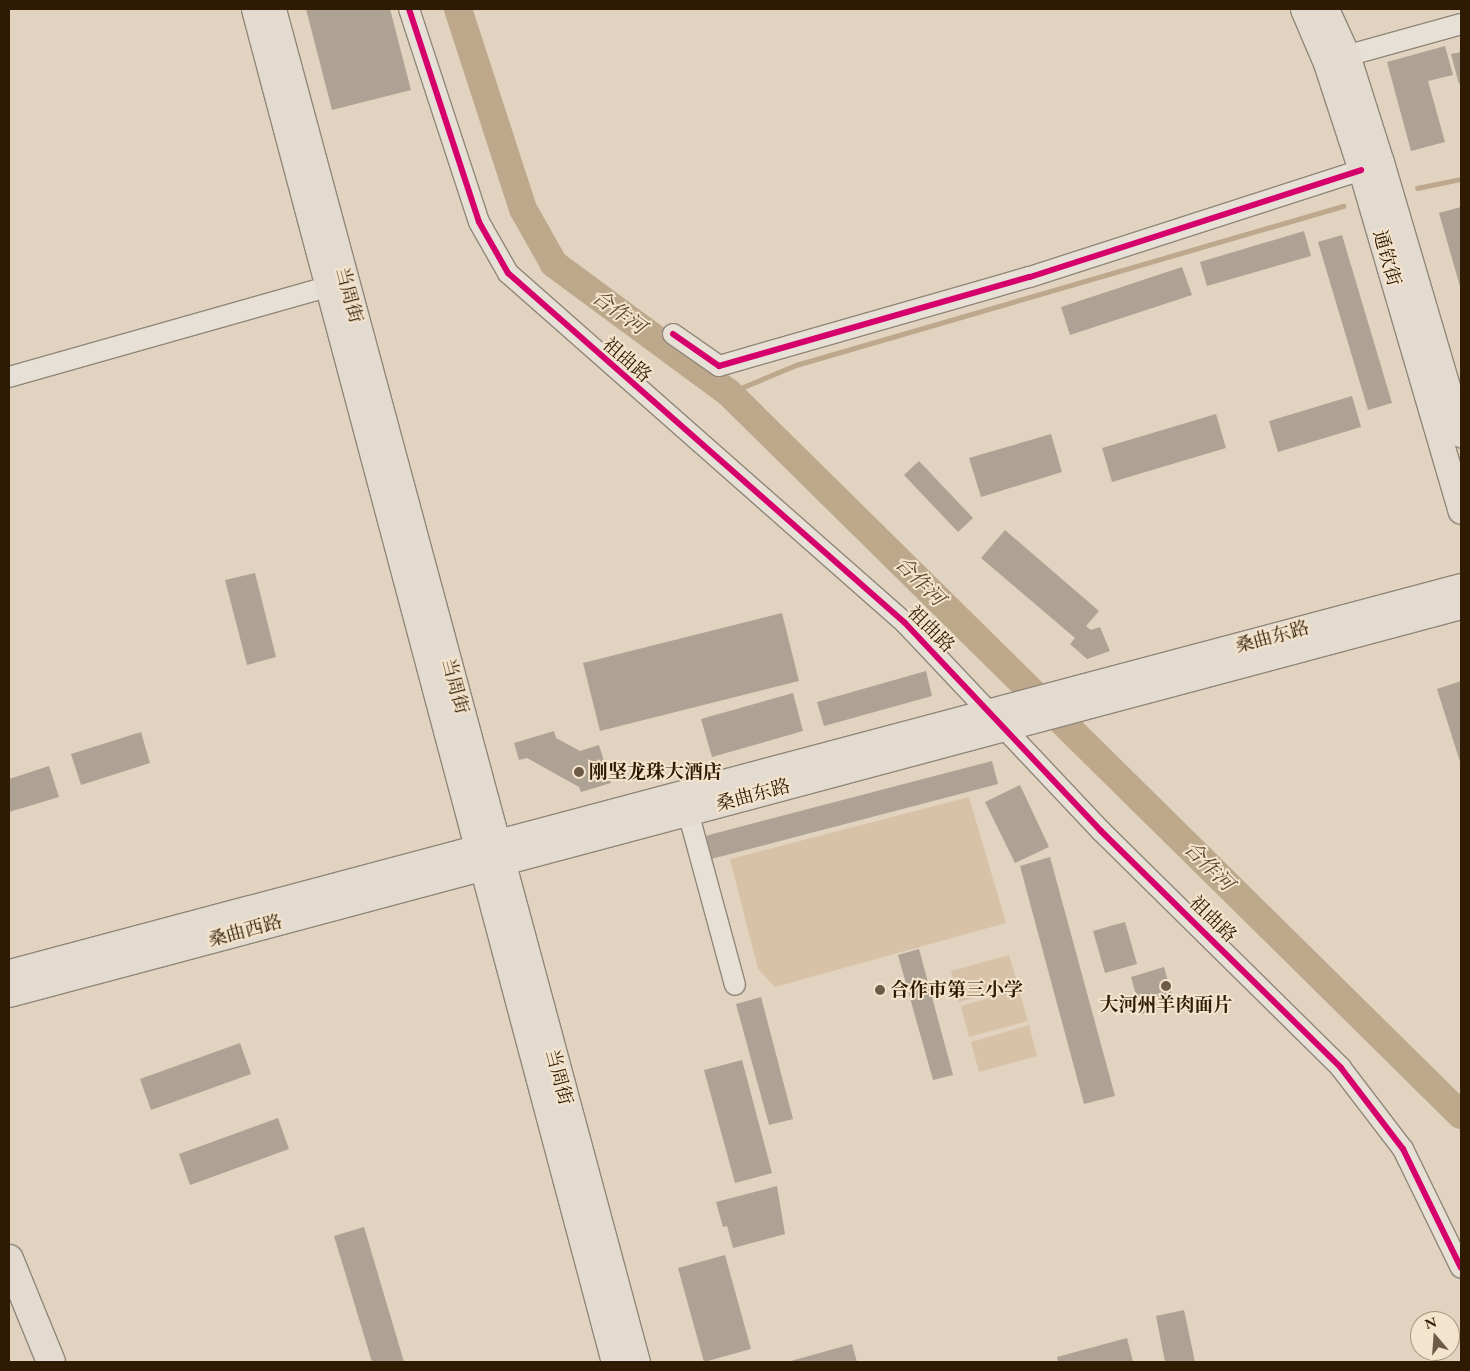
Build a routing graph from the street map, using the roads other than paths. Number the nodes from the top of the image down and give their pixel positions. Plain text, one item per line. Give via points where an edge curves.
1 (254, 9) edge
2 (273, 9) edge
3 (409, 9) edge
4 (1303, 9) edge
5 (1326, 9) edge
6 (1461, 24) edge
7 (1336, 59) junction
8 (1361, 170) junction
9 (326, 287) junction
10 (673, 334) dead end
11 (9, 377) edge
12 (1461, 434) edge
13 (1461, 511) edge
14 (1461, 586) edge
15 (1461, 606) edge
16 (1090, 696) junction
17 (1008, 717) junction
18 (688, 812) junction
19 (489, 855) junction
20 (9, 972) edge
21 (735, 985) dead end
22 (9, 994) edge
23 (9, 1258) edge
24 (1461, 1268) edge
25 (9, 1298) edge
26 (36, 1362) edge
27 (51, 1362) edge
28 (614, 1362) edge
29 (637, 1362) edge

1 - 9 main road, 当周街
2 - 19 main road, 当周街
3 - 17 street, 祖曲路 via 479,222 508,273
4 - 7 main road, 通钦街
5 - 7 main road
6 - 7 street
7 - 8 main road, 通钦街
7 - 12 main road
8 - 10 street via 1030,278 720,366
8 - 13 main road, 通钦街
9 - 11 street
9 - 19 main road, 当周街
14 - 16 main road, 桑曲东路
15 - 16 main road, 桑曲东路
16 - 17 main road
17 - 18 main road, 桑曲东路
17 - 19 main road, 桑曲东路
17 - 24 street, 祖曲路 via 1101,831 1341,1068 1403,1149
18 - 19 main road, 桑曲东路
18 - 21 street
19 - 20 main road, 桑曲西路
19 - 22 main road, 桑曲西路
19 - 28 main road, 当周街
19 - 29 main road, 当周街
23 - 27 highway
25 - 26 highway

